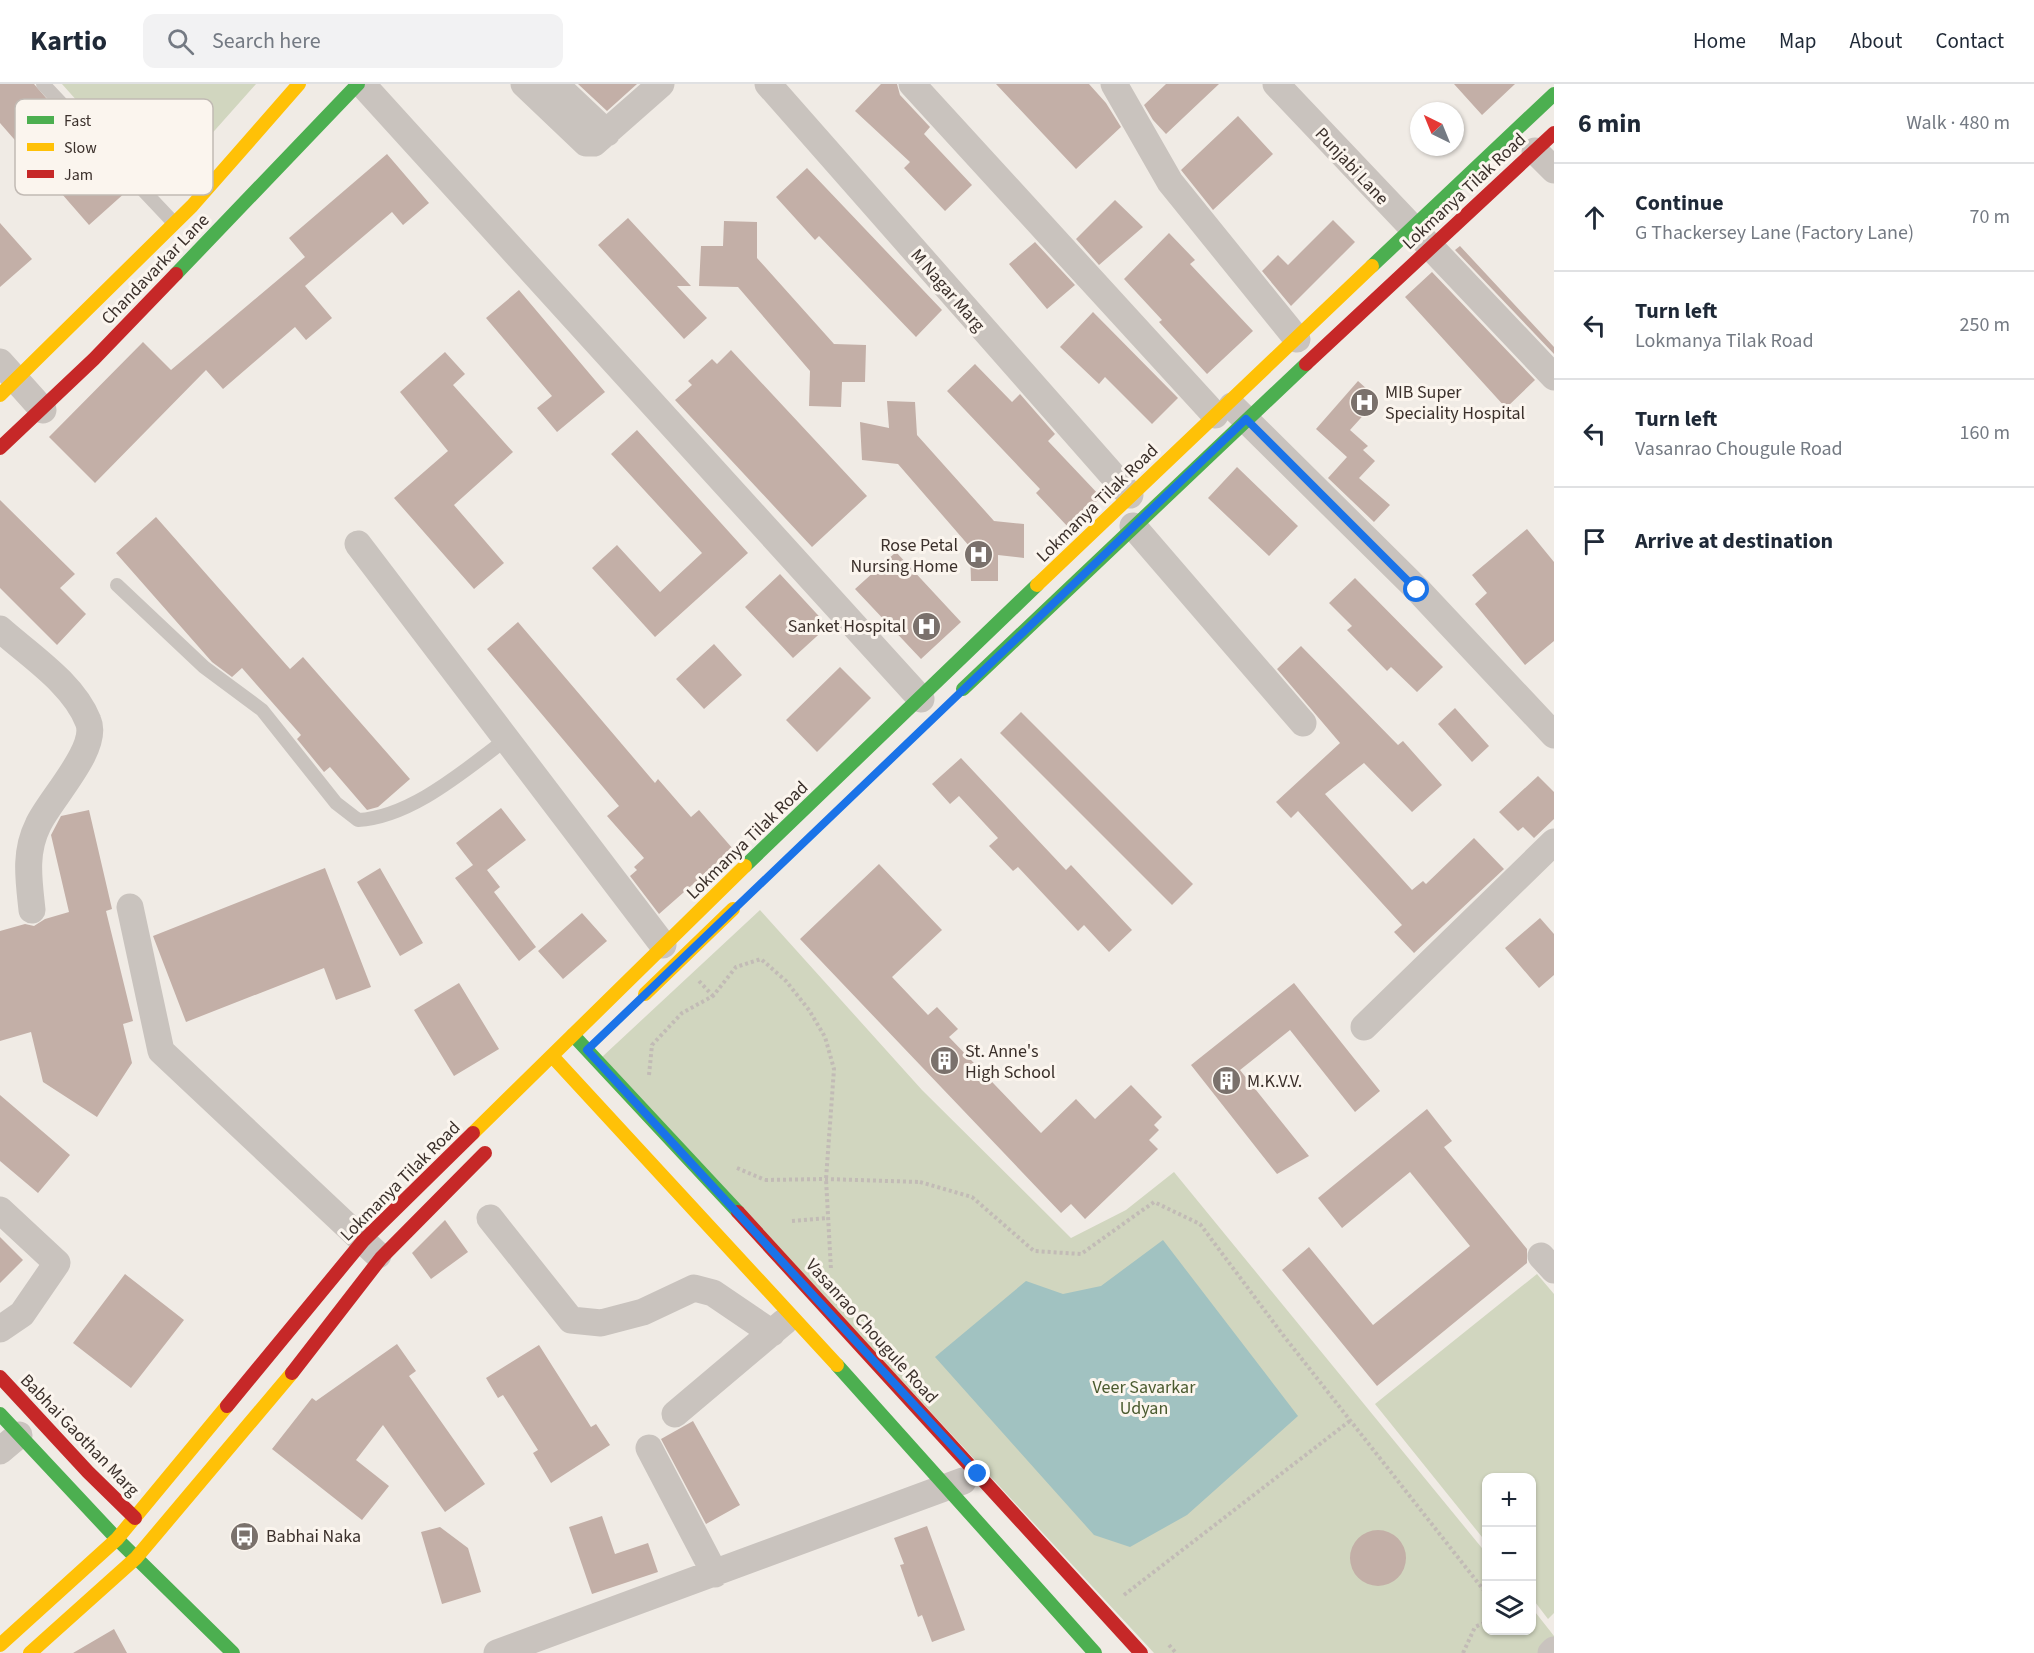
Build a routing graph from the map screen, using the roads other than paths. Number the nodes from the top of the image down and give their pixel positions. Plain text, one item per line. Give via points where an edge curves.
1 (43, 84) edge
2 (299, 84) edge
3 (360, 84) edge
4 (524, 84) edge
5 (555, 84) edge
6 (661, 84) edge
7 (768, 84) edge
8 (912, 84) edge
9 (1114, 84) edge
10 (1275, 84) edge
11 (1554, 94) edge
12 (57, 99) edge
13 (607, 133) junction
14 (1544, 142) edge
15 (1554, 170) edge
16 (213, 183) edge
17 (148, 195) edge
18 (201, 195) edge
19 (174, 223) junction
20 (1410, 228) junction
21 (1429, 247) junction
22 (1297, 339) junction
23 (1554, 377) edge
24 (5, 379) edge
25 (43, 410) junction
26 (1230, 412) junction
27 (0, 448) edge
28 (1130, 495) junction
29 (1133, 526) junction
30 (358, 544) dead end
31 (117, 585) dead end
32 (0, 629) edge
33 (954, 698) dead end
34 (921, 699) junction
35 (1303, 723) dead end
36 (1554, 735) edge
37 (508, 738) junction
38 (1554, 842) edge
39 (740, 903) dead end
40 (130, 907) dead end
41 (32, 910) dead end
42 (663, 945) junction
43 (638, 1001) dead end
44 (1364, 1027) dead end
45 (573, 1035) junction
46 (552, 1056) junction
47 (576, 1060) junction
48 (499, 1139) dead end
49 (0, 1210) edge
50 (490, 1218) dead end
51 (372, 1249) junction
52 (792, 1315) junction
53 (0, 1329) edge
54 (772, 1333) junction
55 (0, 1377) edge
56 (0, 1414) edge
57 (675, 1414) dead end
58 (9, 1443) edge
59 (649, 1448) dead end
60 (978, 1474) junction
61 (948, 1488) junction
62 (135, 1518) junction
63 (117, 1539) junction
64 (136, 1558) junction
65 (715, 1574) junction
66 (0, 1645) edge
67 (30, 1653) edge
68 (233, 1653) edge
69 (497, 1653) edge
70 (1095, 1653) edge
71 (1141, 1653) edge

1 - 12 lane
2 - 16 main road, Chandavarkar Lane via 256,139
3 - 25 main road, Chandavarkar Lane
3 - 34 street
4 - 13 street via 586,143 594,143
5 - 13 street
6 - 13 street
7 - 28 street, M Nagar Marg
8 - 26 street
9 - 22 street via 1170,183
10 - 20 street, Punjabi Lane
11 - 20 main road, Lokmanya Tilak Road
14 - 15 street
14 - 21 main road, Lokmanya Tilak Road
17 - 19 lane
18 - 19 main road, Chandavarkar Lane
19 - 24 main road, Chandavarkar Lane via 102,298
20 - 21 street, Punjabi Lane
20 - 22 main road, Lokmanya Tilak Road
21 - 23 street, Punjabi Lane
21 - 26 main road, Lokmanya Tilak Road
22 - 26 main road, Lokmanya Tilak Road
24 - 25 street
25 - 27 main road, Chandavarkar Lane
26 - 28 main road, Lokmanya Tilak Road
26 - 29 main road, Lokmanya Tilak Road
26 - 36 street via 1417,590
28 - 34 main road, Lokmanya Tilak Road
29 - 33 main road, Lokmanya Tilak Road
29 - 35 street
30 - 37 street
31 - 37 lane via 204,667 262,710 336,803 358,820 377,819 438,790
32 - 41 street via 71,694 90,723 88,742 38,825 27,863
34 - 42 main road, Lokmanya Tilak Road
37 - 42 street
38 - 44 street
39 - 43 main road
40 - 51 street via 161,1051
42 - 45 main road, Lokmanya Tilak Road
45 - 46 main road, Lokmanya Tilak Road
45 - 47 main road, Vasanrao Chougule Road
46 - 47 main road, Vasanrao Chougule Road
46 - 51 main road, Lokmanya Tilak Road
47 - 52 main road, Vasanrao Chougule Road
47 - 60 main road, Vasanrao Chougule Road
48 - 51 main road, Lokmanya Tilak Road
49 - 53 street via 57,1263 22,1314
50 - 54 street via 571,1320 601,1323 643,1312 694,1288 713,1293
51 - 62 main road, Lokmanya Tilak Road
51 - 64 main road, Lokmanya Tilak Road via 309,1353
52 - 54 street
52 - 61 main road, Vasanrao Chougule Road
54 - 57 street
55 - 62 main road, Babhai Gaothan Marg
56 - 58 main road
58 - 63 main road
59 - 65 street
60 - 61 street
60 - 71 main road, Vasanrao Chougule Road
61 - 65 street
61 - 70 main road, Vasanrao Chougule Road
62 - 63 main road, Lokmanya Tilak Road
62 - 64 main road
63 - 64 main road
63 - 66 main road, Lokmanya Tilak Road
64 - 67 main road, Lokmanya Tilak Road
64 - 68 main road
65 - 69 street

